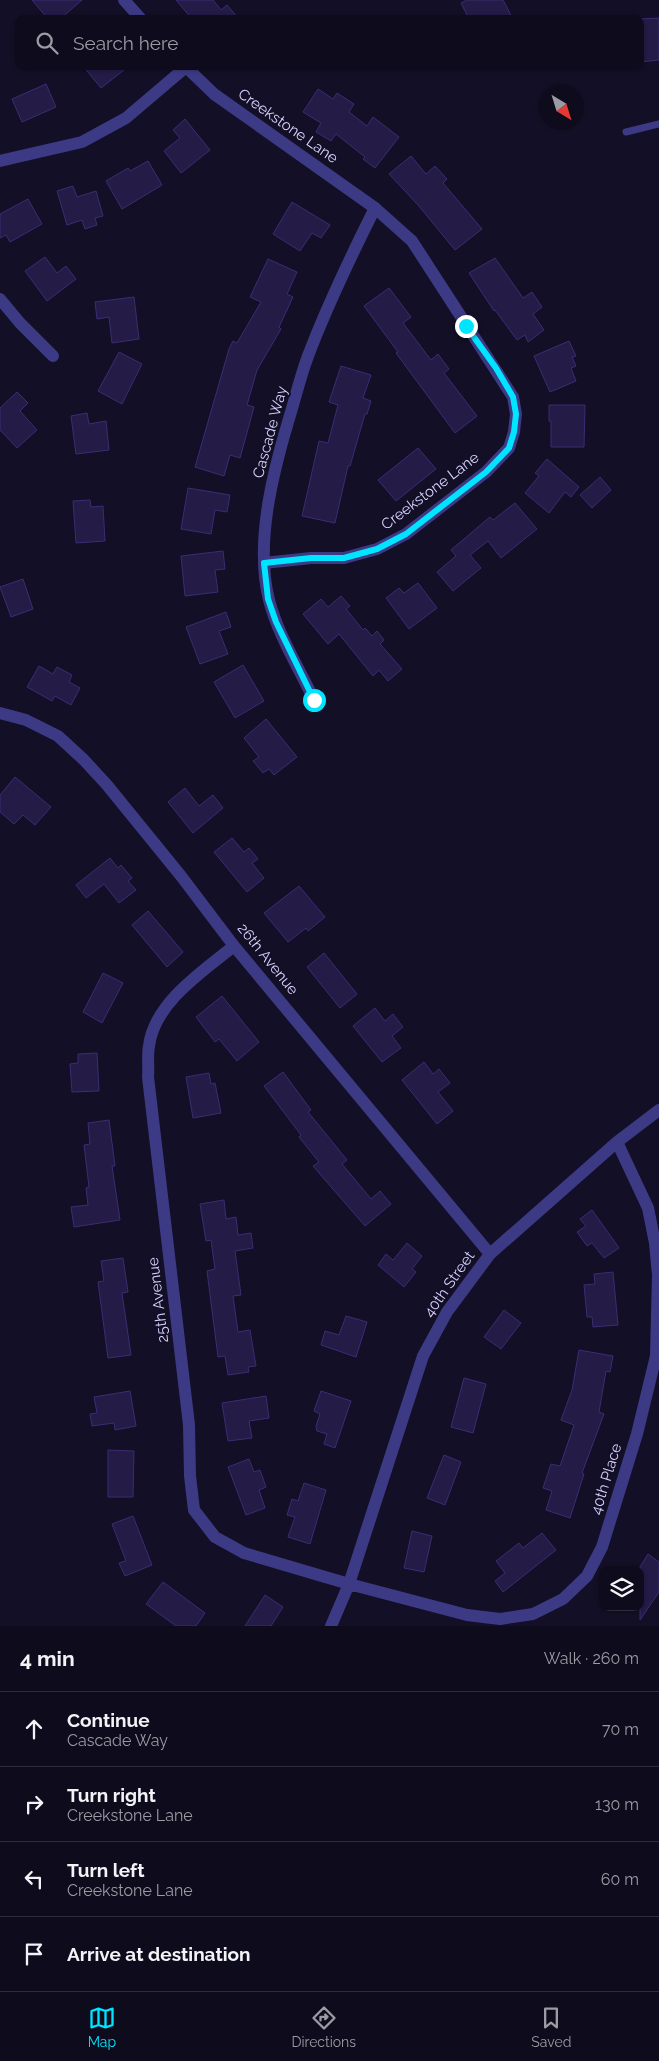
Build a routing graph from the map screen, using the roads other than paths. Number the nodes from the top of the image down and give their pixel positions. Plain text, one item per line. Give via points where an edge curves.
1 (124, 0) edge
2 (137, 15) edge
3 (182, 70) edge
4 (189, 70) edge
5 (659, 124) edge
6 (626, 132) dead end
7 (0, 161) edge
8 (375, 208) junction
9 (0, 299) edge
10 (54, 356) dead end
11 (264, 563) junction
12 (314, 700) dead end
13 (0, 713) edge
14 (234, 946) junction
15 (659, 1110) edge
16 (618, 1142) junction
17 (490, 1254) junction
18 (658, 1356) edge
19 (349, 1584) junction
20 (331, 1626) edge

1 - 2 street
3 - 7 street via 126,118 82,142
4 - 8 street, Creekstone Lane via 227,104
5 - 6 lane
8 - 11 street, Cascade Way via 308,356 274,468 266,519
8 - 11 street, Creekstone Lane via 412,242 513,397 516,414 509,448 486,472 406,534 377,549 344,558
9 - 10 street
11 - 12 street, Cascade Way via 268,599 276,622
13 - 14 street, 26th Avenue via 26,720 58,736 84,760 181,876
14 - 17 street, 26th Avenue
14 - 19 street, 25th Avenue via 181,989 160,1014 148,1045 148,1078 189,1426 194,1510 215,1537 244,1553
15 - 16 street, 40th Street
16 - 17 street, 40th Street
16 - 18 street, 40th Place via 648,1208 658,1275
17 - 19 street, 40th Street via 447,1312 422,1356
18 - 19 street, 40th Place via 602,1547 587,1576 563,1599 533,1614 500,1619 467,1615
19 - 20 street, 40th Street

